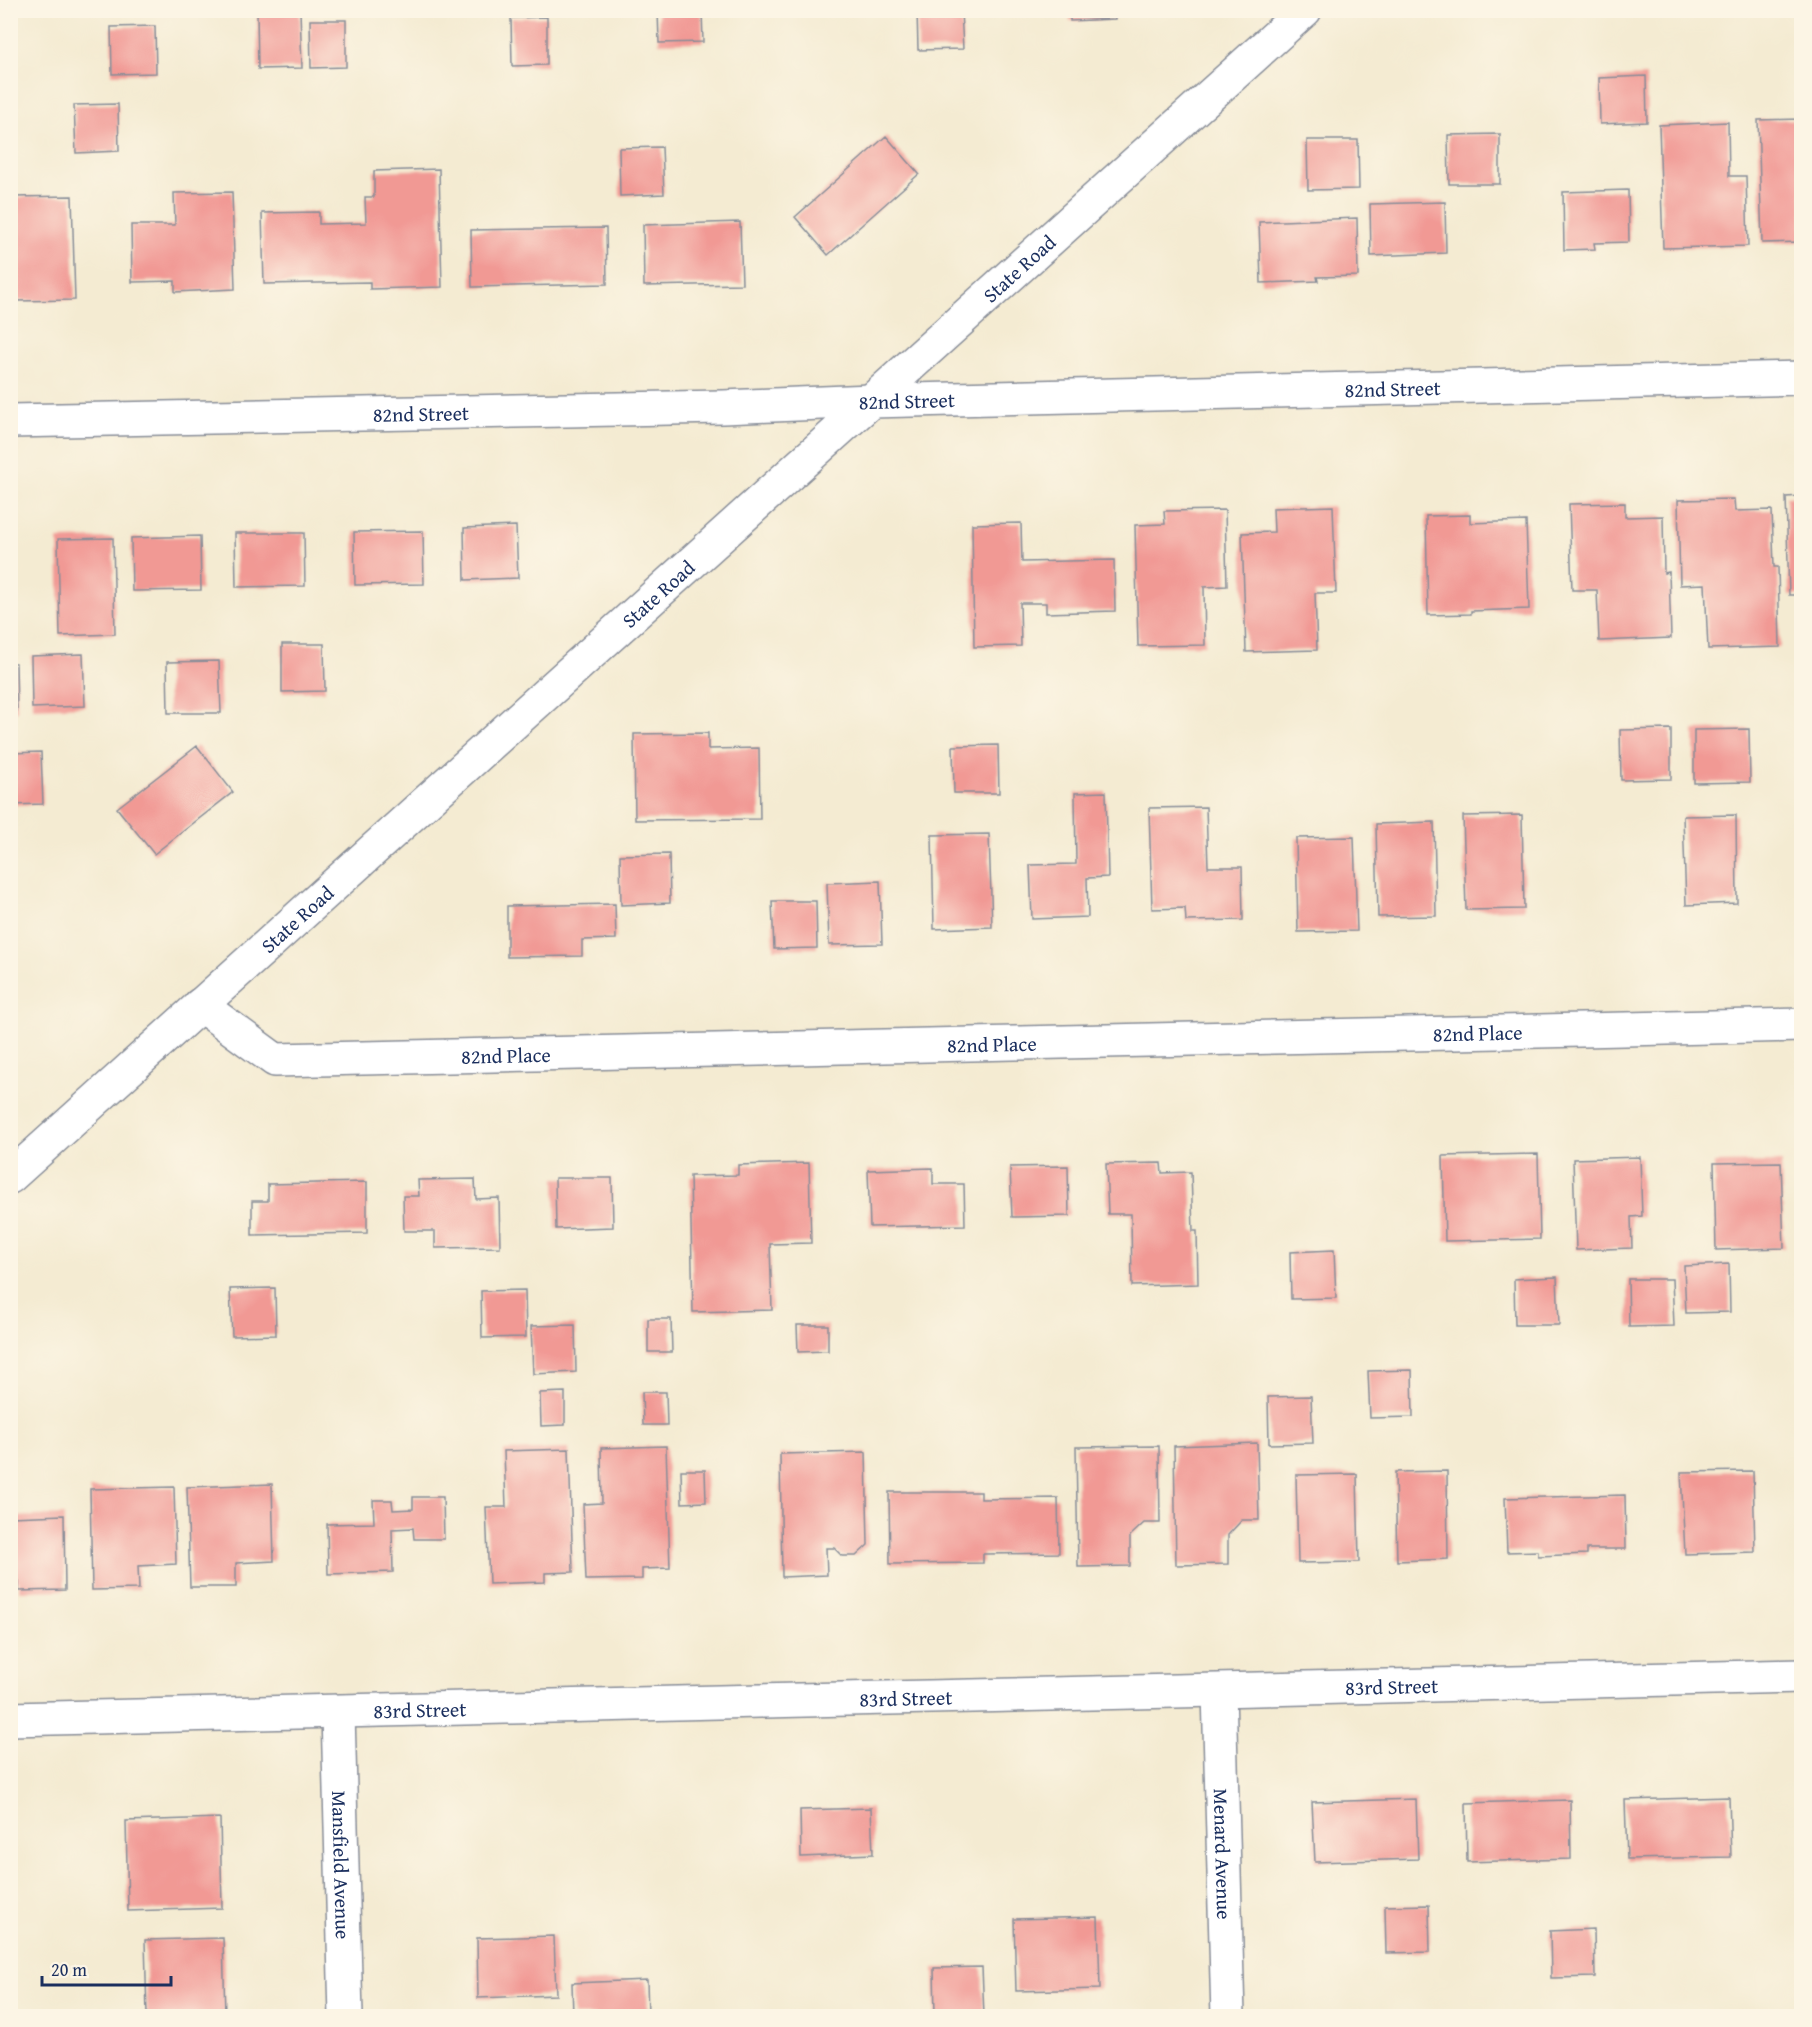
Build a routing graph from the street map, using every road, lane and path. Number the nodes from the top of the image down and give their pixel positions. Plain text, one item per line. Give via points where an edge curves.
1 (1305, 10) edge
2 (1802, 378) edge
3 (871, 401) junction
4 (10, 421) edge
5 (200, 1005) junction
6 (1802, 1025) edge
7 (10, 1177) edge
8 (1802, 1676) edge
9 (1219, 1692) junction
10 (338, 1713) junction
11 (10, 1719) edge
12 (346, 2016) edge
13 (1228, 2016) edge

1 - 3 street, State Road
2 - 3 street, 82nd Street
3 - 4 street, 82nd Street via 723,408
3 - 5 street, State Road
5 - 6 street, 82nd Place via 274,1060
5 - 7 street, State Road
8 - 9 street, 83rd Street
9 - 10 street, 83rd Street
9 - 13 street, Menard Avenue
10 - 11 street, 83rd Street
10 - 12 street, Mansfield Avenue

